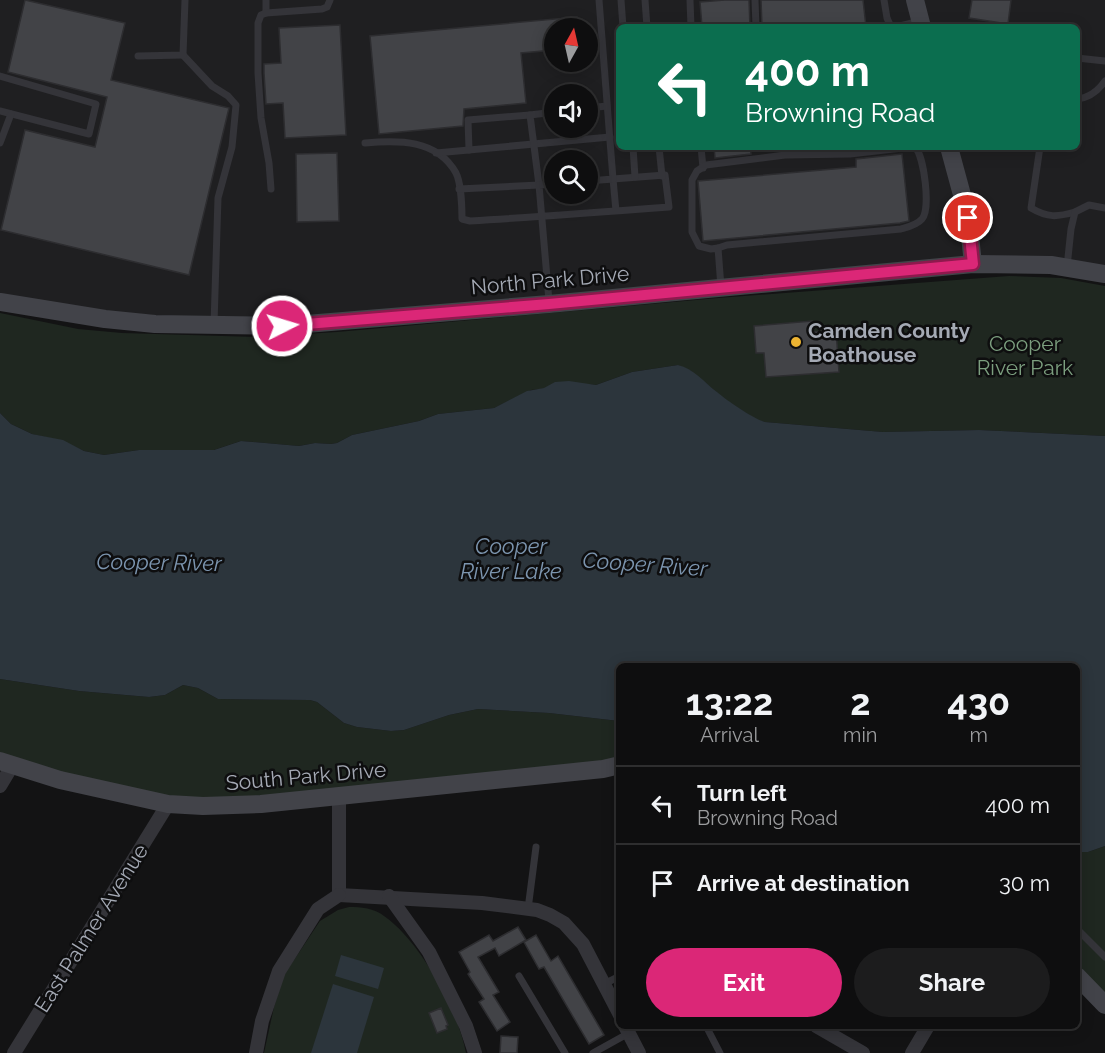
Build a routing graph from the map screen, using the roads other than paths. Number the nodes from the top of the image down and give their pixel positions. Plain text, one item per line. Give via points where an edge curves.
1 (185, 0) edge
2 (266, 0) edge
3 (599, 0) edge
4 (621, 0) edge
5 (645, 0) edge
6 (690, 0) edge
7 (755, 0) edge
8 (884, 0) edge
9 (916, 0) edge
10 (329, 3) edge
11 (266, 12) junction
12 (623, 24) edge
13 (647, 24) edge
14 (691, 24) edge
15 (756, 24) edge
16 (890, 24) edge
17 (921, 24) edge
18 (183, 55) junction
19 (138, 56) dead end
20 (1080, 58) edge
21 (1105, 61) edge
22 (0, 76) edge
23 (1105, 81) edge
24 (1080, 99) edge
25 (608, 106) junction
26 (598, 107) edge
27 (0, 111) edge
28 (544, 113) edge
29 (11, 114) junction
30 (530, 115) junction
31 (610, 137) junction
32 (0, 143) edge
33 (365, 143) dead end
34 (533, 144) junction
35 (470, 150) junction
36 (633, 150) edge
37 (659, 150) edge
38 (701, 150) edge
39 (768, 150) edge
40 (811, 150) edge
41 (886, 150) edge
42 (917, 150) edge
43 (951, 150) edge
44 (1040, 150) edge
45 (436, 153) junction
46 (769, 158) junction
47 (703, 168) junction
48 (662, 176) junction
49 (635, 177) junction
50 (613, 179) junction
51 (598, 180) edge
52 (539, 185) junction
53 (544, 185) edge
54 (271, 189) dead end
55 (459, 189) junction
56 (1105, 208) edge
57 (616, 211) junction
58 (1075, 212) junction
59 (542, 217) junction
60 (718, 248) junction
61 (973, 264) junction
62 (1067, 267) junction
63 (1105, 274) edge
64 (721, 287) junction
65 (0, 302) edge
66 (549, 304) junction
67 (214, 325) junction
68 (6, 764) edge
69 (616, 766) edge
70 (0, 786) edge
71 (339, 796) junction
72 (168, 804) junction
73 (536, 847) dead end
74 (339, 895) junction
75 (389, 897) junction
76 (528, 909) junction
77 (1080, 932) edge
78 (1105, 957) edge
79 (519, 976) dead end
80 (616, 978) edge
81 (1080, 979) edge
82 (604, 984) junction
83 (1105, 1005) edge
84 (616, 1007) edge
85 (708, 1029) edge
86 (821, 1029) edge
87 (926, 1029) edge
88 (627, 1030) edge
89 (0, 1048) edge
90 (8, 1053) edge
91 (14, 1053) edge
92 (256, 1053) edge
93 (475, 1053) edge
94 (565, 1053) edge
95 (593, 1053) edge
96 (639, 1053) edge
97 (720, 1053) edge
98 (863, 1053) edge
99 (912, 1053) edge

1 - 18 lane
2 - 11 lane
3 - 25 lane
4 - 12 lane
5 - 13 lane
6 - 14 lane
7 - 15 lane
8 - 16 lane
9 - 17 street
10 - 11 lane via 322,9
11 - 54 lane via 258,23 258,73
18 - 19 lane
18 - 67 lane via 236,105 232,147 218,198
20 - 21 lane
22 - 29 lane via 96,104 89,134
23 - 24 lane via 1100,89
25 - 26 lane
25 - 31 lane
27 - 29 lane
28 - 30 lane
29 - 32 lane
30 - 34 lane
30 - 35 lane via 468,120
31 - 34 lane
31 - 50 lane
33 - 45 lane via 410,142
34 - 35 lane
34 - 52 lane
35 - 45 lane
36 - 49 lane
37 - 48 lane
38 - 47 lane
39 - 46 lane
40 - 41 lane via 850,154
40 - 46 lane
42 - 60 lane via 926,211 917,224 901,229
43 - 61 street via 968,218
44 - 58 lane via 1031,208 1044,215
45 - 55 lane via 457,174
46 - 47 lane
47 - 60 lane via 692,180 692,232 699,246
48 - 49 lane
48 - 57 lane via 665,175 669,207
49 - 50 lane
50 - 51 lane
50 - 57 lane
52 - 53 lane
52 - 55 lane
52 - 59 lane
55 - 59 lane via 462,219
56 - 58 lane via 1089,205
57 - 59 lane
58 - 62 lane
59 - 66 lane
60 - 64 lane
61 - 62 street, North Park Drive
61 - 64 street, North Park Drive
62 - 63 street, North Park Drive
64 - 66 street, North Park Drive
65 - 67 street, North Park Drive via 105,319
66 - 67 street, North Park Drive via 282,326
68 - 70 street
68 - 72 street, South Park Drive
69 - 71 street, South Park Drive
71 - 72 street, South Park Drive via 261,804
71 - 74 street
72 - 91 street, East Palmer Avenue
73 - 76 lane
74 - 75 street
74 - 92 street via 318,909 279,971
75 - 76 street
75 - 93 street via 429,952 466,1026
76 - 82 street via 564,923 583,944
77 - 78 lane
79 - 94 lane
80 - 82 lane
81 - 83 street
82 - 84 street
85 - 97 lane
86 - 98 street
87 - 99 street
88 - 95 lane
88 - 96 street
89 - 90 street

